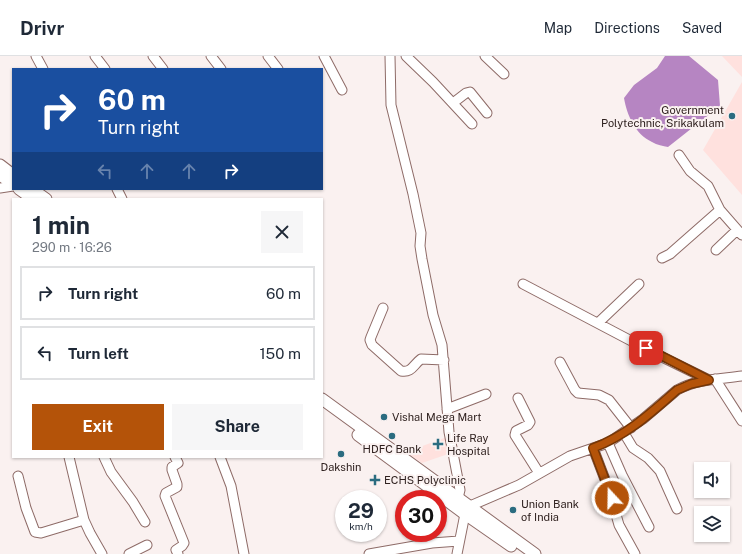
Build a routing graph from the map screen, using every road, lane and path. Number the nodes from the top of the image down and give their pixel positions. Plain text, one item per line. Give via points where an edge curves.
1 (36, 56) edge
2 (96, 56) edge
3 (153, 56) edge
4 (211, 56) edge
5 (268, 56) edge
6 (324, 56) edge
7 (390, 56) edge
8 (406, 56) edge
9 (485, 56) edge
10 (42, 68) edge
11 (104, 68) edge
12 (162, 68) edge
13 (220, 68) edge
14 (277, 68) edge
15 (504, 74) dead end
16 (342, 90) dead end
17 (453, 103) junction
18 (488, 113) dead end
19 (472, 124) dead end
20 (679, 155) dead end
21 (0, 166) edge
22 (12, 174) edge
23 (0, 175) edge
24 (12, 184) edge
25 (12, 185) edge
26 (0, 188) edge
27 (20, 190) edge
28 (33, 190) edge
29 (32, 198) edge
30 (45, 198) edge
31 (720, 210) junction
32 (740, 232) edge
33 (716, 250) dead end
34 (662, 258) dead end
35 (523, 284) dead end
36 (639, 284) dead end
37 (383, 308) dead end
38 (598, 323) junction
39 (444, 360) junction
40 (560, 362) dead end
41 (742, 376) edge
42 (712, 380) junction
43 (486, 394) dead end
44 (518, 398) dead end
45 (323, 400) edge
46 (323, 409) edge
47 (447, 409) junction
48 (742, 422) edge
49 (628, 431) junction
50 (608, 443) junction
51 (593, 448) junction
52 (69, 458) edge
53 (104, 458) edge
54 (176, 458) edge
55 (220, 458) edge
56 (540, 473) junction
57 (18, 476) dead end
58 (458, 498) junction
59 (677, 509) dead end
60 (467, 510) junction
61 (84, 520) junction
62 (145, 522) dead end
63 (649, 527) dead end
64 (459, 541) junction
65 (146, 545) dead end
66 (392, 552) edge
67 (102, 554) edge
68 (128, 554) edge
69 (178, 554) edge
70 (244, 554) edge
71 (369, 554) edge
72 (457, 554) edge
73 (523, 554) edge
74 (535, 554) edge
75 (635, 554) edge

1 - 10 street
2 - 11 street
3 - 12 street
4 - 13 street
5 - 14 street
6 - 16 street
7 - 39 street via 391,105 413,194 421,233 422,258
8 - 17 street
9 - 15 street
17 - 18 street via 470,92
17 - 19 street
20 - 31 street via 690,170 708,186
21 - 22 main road
23 - 24 main road
25 - 26 street
27 - 29 main road
28 - 30 main road
31 - 32 street
31 - 34 street via 670,254
32 - 33 street
35 - 38 street
36 - 38 street
37 - 39 street via 370,340 372,345 401,370 411,370 421,360
38 - 42 street
39 - 47 street
40 - 49 street via 575,390 578,393 609,400
41 - 42 street
42 - 48 street
42 - 49 street via 677,390
43 - 47 street
44 - 56 street via 530,422 516,431 515,435
45 - 58 main road
46 - 60 main road
47 - 58 street via 449,432 460,483
49 - 50 street
49 - 59 street via 633,448 648,458 660,471
50 - 51 street
50 - 63 street
51 - 56 street via 570,456
51 - 75 street via 619,525
52 - 61 street
53 - 62 street
54 - 69 street via 177,464 172,467 177,487 165,496 184,543 176,550
55 - 70 street via 231,486
56 - 60 street
57 - 61 street via 35,532 41,533
58 - 60 main road
60 - 64 street
60 - 73 main road
60 - 74 main road
61 - 67 street
64 - 66 street via 432,543
64 - 72 street
65 - 68 street
66 - 71 street

